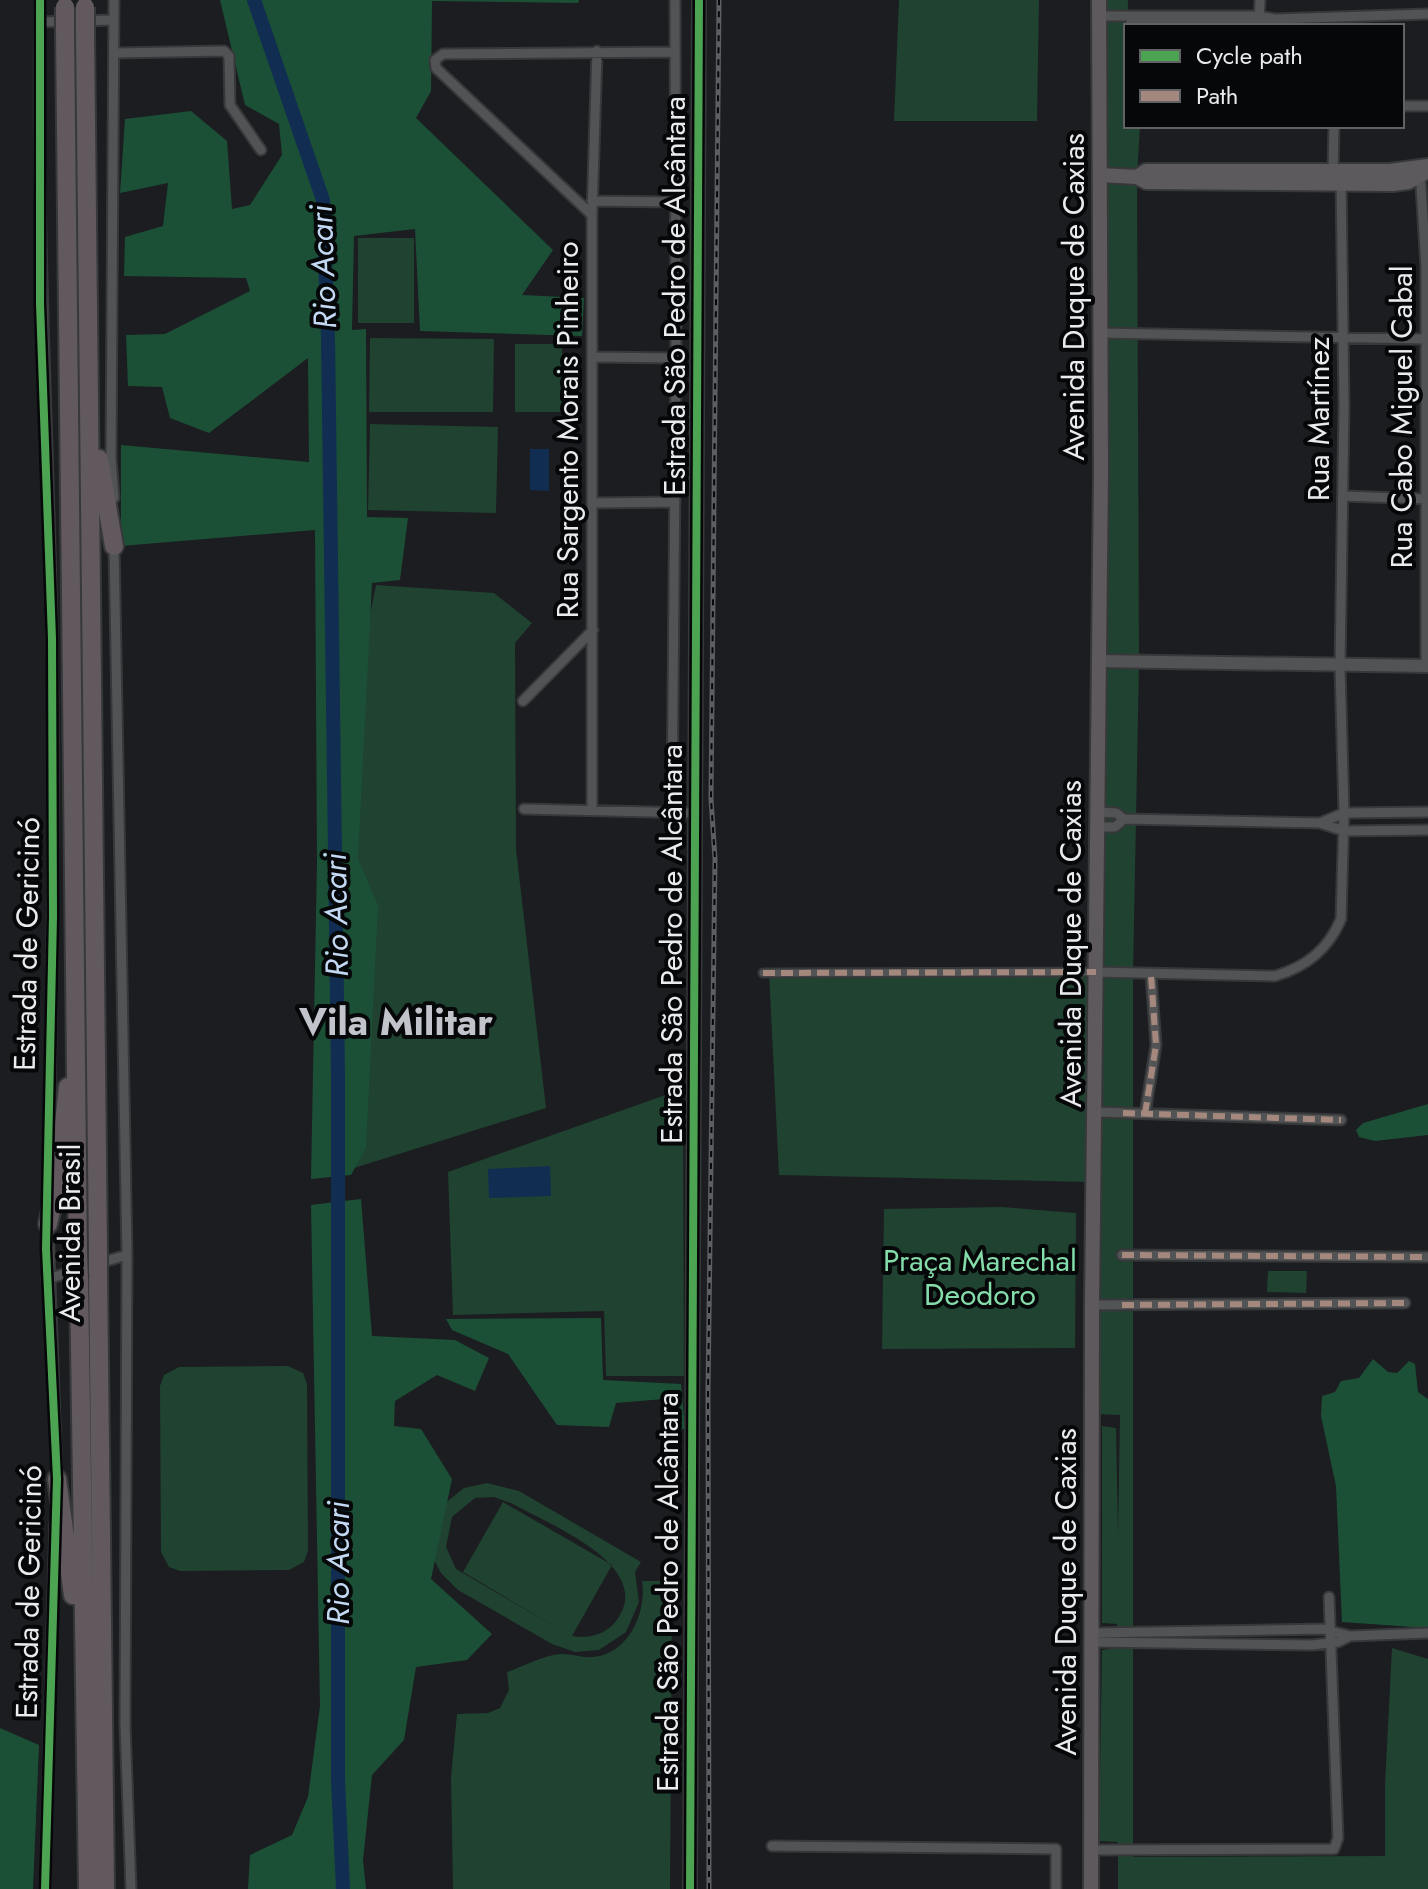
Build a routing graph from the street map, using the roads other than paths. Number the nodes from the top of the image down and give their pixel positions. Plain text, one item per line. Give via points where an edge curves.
1 (40, 0) edge
2 (114, 0) edge
3 (675, 0) edge
4 (699, 0) edge
5 (1099, 0) edge
6 (1260, 0) edge
7 (65, 3) edge
8 (85, 3) edge
9 (1428, 14) edge
10 (1099, 16) junction
11 (114, 20) junction
12 (1130, 20) edge
13 (1267, 21) edge
14 (1330, 21) edge
15 (40, 22) junction
16 (597, 51) junction
17 (675, 52) junction
18 (115, 53) junction
19 (1404, 106) edge
20 (1428, 106) edge
21 (1334, 128) edge
22 (261, 150) dead end
23 (1424, 170) edge
24 (1100, 175) junction
25 (1338, 175) junction
26 (592, 201) junction
27 (675, 202) junction
28 (592, 215) junction
29 (1100, 333) junction
30 (1343, 336) junction
31 (1426, 339) junction
32 (593, 357) junction
33 (676, 358) junction
34 (90, 427) junction
35 (675, 491) junction
36 (699, 492) junction
37 (1344, 496) junction
38 (1426, 499) edge
39 (675, 502) junction
40 (593, 503) junction
41 (114, 546) junction
42 (593, 630) junction
43 (1099, 661) junction
44 (1427, 666) edge
45 (1340, 667) junction
46 (523, 701) dead end
47 (524, 809) dead end
48 (592, 809) junction
49 (672, 812) junction
50 (1428, 812) edge
51 (695, 813) junction
52 (1344, 813) junction
53 (1098, 819) junction
54 (1124, 819) junction
55 (1320, 823) junction
56 (1428, 830) edge
57 (1344, 831) junction
58 (1096, 972) junction
59 (763, 973) dead end
60 (1151, 975) junction
61 (76, 1041) junction
62 (1096, 1112) junction
63 (1145, 1114) junction
64 (1341, 1120) dead end
65 (48, 1224) junction
66 (127, 1255) junction
67 (1122, 1255) dead end
68 (1428, 1257) edge
69 (47, 1279) junction
70 (1405, 1303) dead end
71 (1092, 1305) junction
72 (57, 1479) junction
73 (1329, 1597) dead end
74 (1332, 1630) junction
75 (1229, 1631) junction
76 (1428, 1633) edge
77 (1350, 1636) junction
78 (1092, 1637) junction
79 (1333, 1643) junction
80 (1228, 1644) junction
81 (87, 1772) junction
82 (772, 1846) dead end
83 (1091, 1850) junction
84 (97, 1851) junction
85 (45, 1889) edge
86 (76, 1889) edge
87 (88, 1889) edge
88 (105, 1889) edge
89 (113, 1889) edge
90 (131, 1889) edge
91 (690, 1889) edge
92 (1056, 1889) edge
93 (1091, 1889) edge

1 - 15 street, Estrada de Gericinó
2 - 11 street
3 - 17 street
4 - 36 street, Estrada São Pedro de Alcântara
5 - 10 main road, Avenida Duque de Caxias
6 - 13 street
7 - 61 highway, Avenida Brasil, bridge
8 - 34 highway, Avenida Brasil, bridge
9 - 14 street
10 - 12 street
10 - 24 main road, Avenida Duque de Caxias
11 - 15 street
11 - 18 street
12 - 13 street
13 - 14 street
15 - 65 street, Estrada de Gericinó via 40,304 52,639
16 - 17 street
16 - 26 street, Rua Sargento Morais Pinheiro
16 - 28 street via 443,54 434,65
17 - 27 street
18 - 22 street via 224,51 229,56 230,105
18 - 41 street
19 - 20 street
21 - 25 street, Rua Martínez
23 - 25 main road
23 - 31 street, Rua Cabo Miguel Cabal
24 - 25 main road
24 - 29 main road, Avenida Duque de Caxias
25 - 30 street, Rua Martínez
26 - 27 street
26 - 28 street, Rua Sargento Morais Pinheiro
27 - 33 street
28 - 32 street, Rua Sargento Morais Pinheiro
29 - 30 street
29 - 43 main road, Avenida Duque de Caxias
30 - 31 street
30 - 37 street, Rua Martínez
31 - 38 street, Rua Cabo Miguel Cabal
32 - 33 street
32 - 40 street, Rua Sargento Morais Pinheiro
33 - 35 street
34 - 41 highway
34 - 84 highway, Avenida Brasil, bridge
35 - 36 street
35 - 39 street
36 - 51 street, Estrada São Pedro de Alcântara
37 - 38 street
37 - 45 street, Rua Martínez
38 - 44 street, Rua Cabo Miguel Cabal
39 - 40 street
39 - 49 street
40 - 42 street, Rua Sargento Morais Pinheiro
41 - 66 street
42 - 46 street
42 - 48 street, Rua Sargento Morais Pinheiro
43 - 45 street
43 - 53 main road, Avenida Duque de Caxias
44 - 45 street
45 - 52 street, Rua Martínez
47 - 48 street
48 - 49 street
49 - 51 street
50 - 52 street
51 - 91 street, Estrada São Pedro de Alcântara
52 - 55 street
52 - 57 street, Rua Martínez
53 - 54 street via 1116,813
53 - 54 street via 1115,827
53 - 58 main road, Avenida Duque de Caxias
54 - 55 street
55 - 57 street
56 - 57 street
57 - 60 street, Rua Martínez via 1344,907 1335,933 1298,969 1275,976
58 - 59 street
58 - 60 street
58 - 62 main road, Avenida Duque de Caxias
60 - 63 street via 1156,1045
61 - 65 highway
61 - 81 highway, Avenida Brasil, bridge
62 - 63 street
62 - 71 main road, Avenida Duque de Caxias
63 - 64 street
65 - 69 street, Estrada de Gericinó
66 - 69 street
66 - 90 street via 123,1566
67 - 68 street
69 - 72 street, Estrada de Gericinó
70 - 71 street
71 - 78 main road, Avenida Duque de Caxias
72 - 81 highway via 73,1579 80,1757
72 - 85 street, Estrada de Gericinó
73 - 74 street
74 - 75 street
74 - 77 street
74 - 79 street
75 - 78 street
75 - 80 street
76 - 77 street
77 - 79 street
78 - 80 street
78 - 83 main road, Avenida Duque de Caxias
79 - 80 street
79 - 83 street via 1338,1838 1334,1849
81 - 84 highway, Avenida Brasil
82 - 92 street via 1056,1849
83 - 93 main road, Avenida Duque de Caxias
84 - 86 highway
84 - 87 highway, Avenida Brasil
84 - 88 highway, Avenida Brasil
84 - 89 highway

